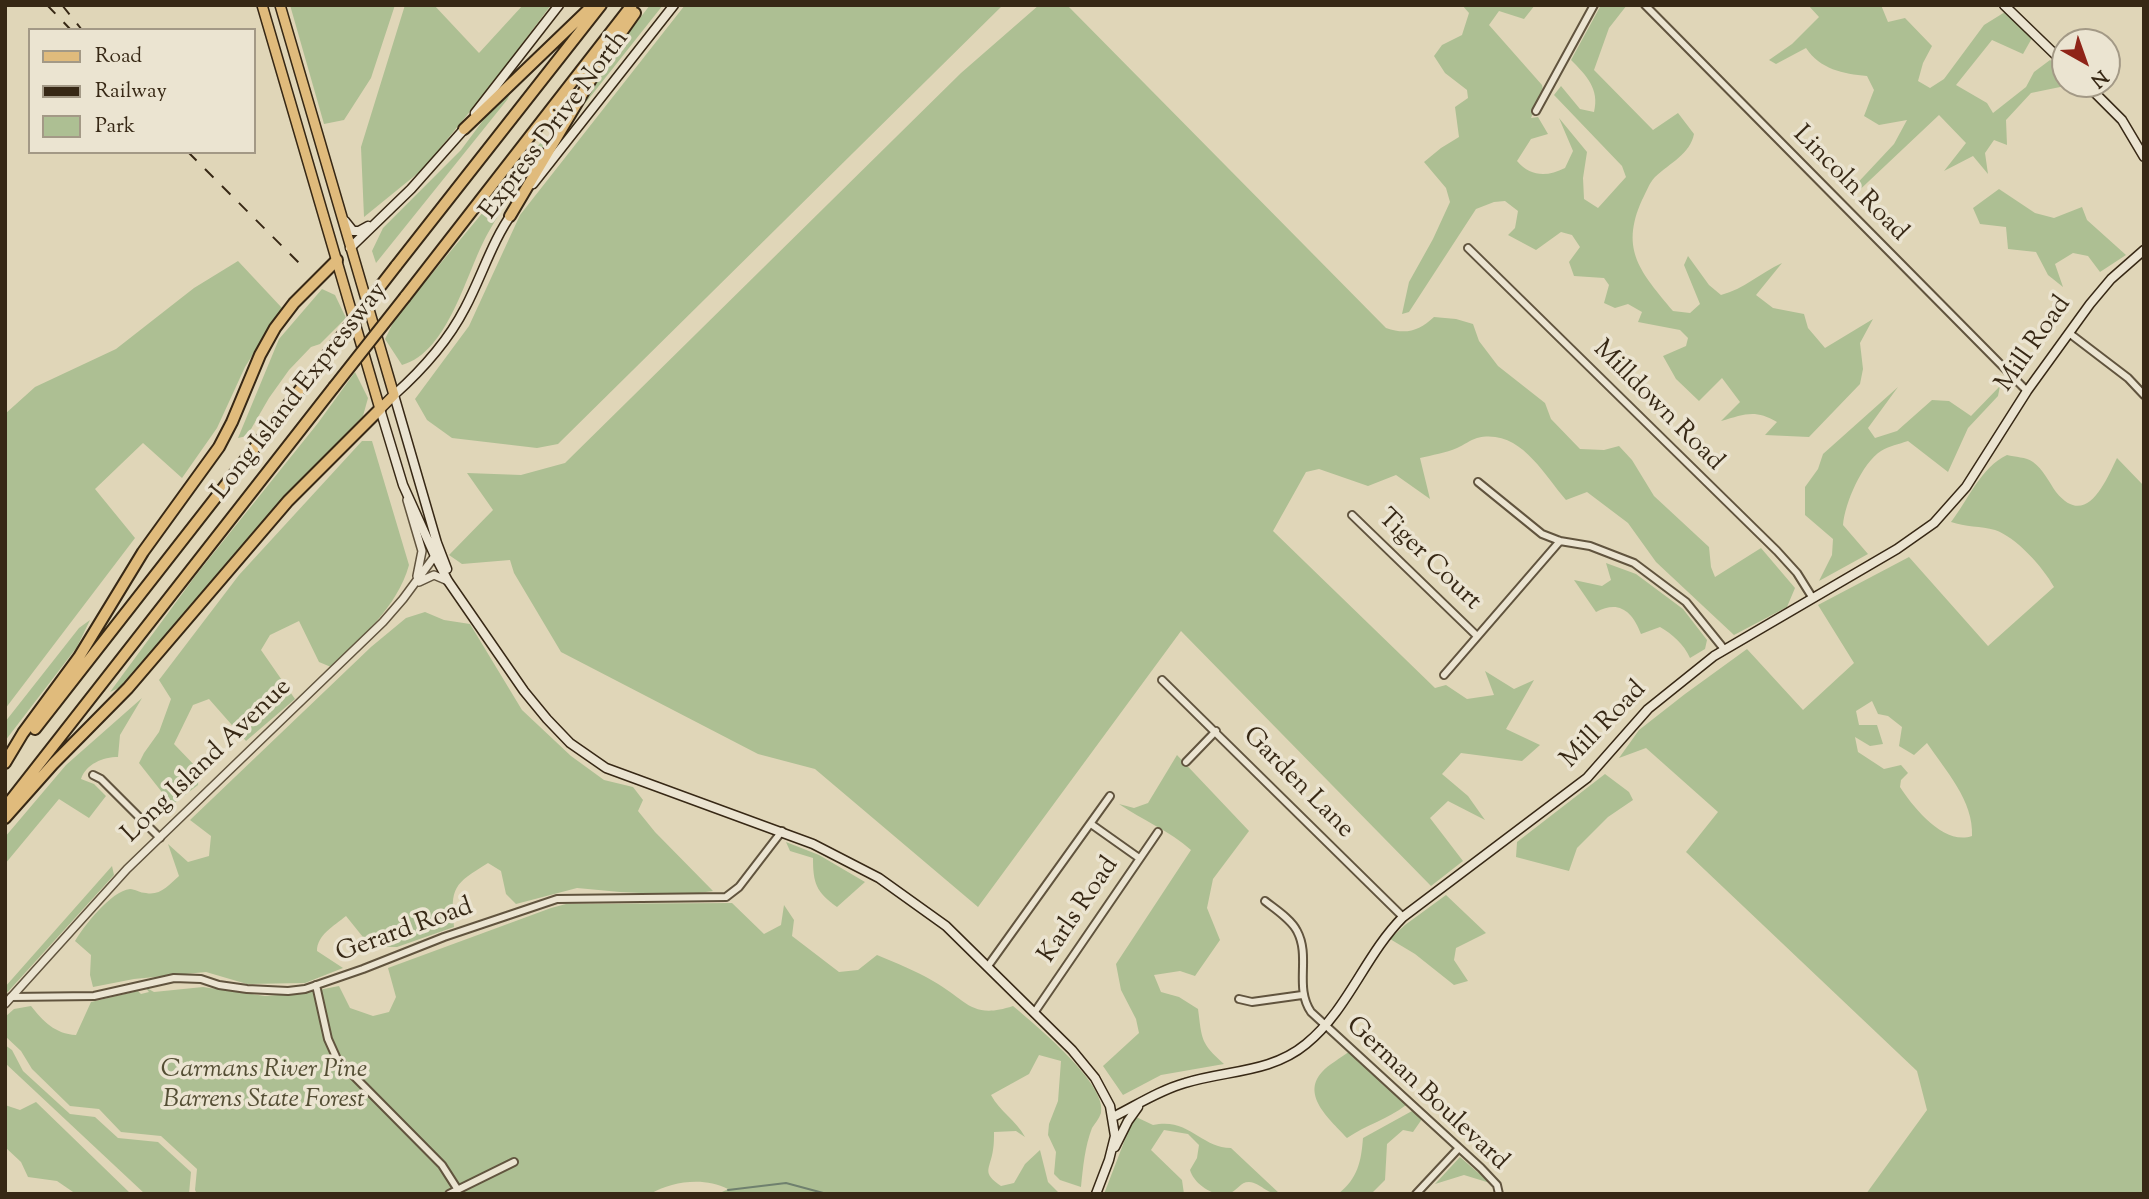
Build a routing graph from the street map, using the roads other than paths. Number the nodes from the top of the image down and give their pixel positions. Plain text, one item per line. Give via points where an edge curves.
1 (262, 5) edge
2 (280, 5) edge
3 (559, 5) edge
4 (593, 5) edge
5 (601, 5) edge
6 (632, 5) edge
7 (640, 5) edge
8 (674, 5) edge
9 (1594, 5) edge
10 (1645, 5) edge
11 (2004, 5) edge
12 (2051, 50) edge
13 (2100, 98) edge
14 (1536, 111) dead end
15 (464, 129) junction
16 (2144, 157) edge
17 (340, 215) junction
18 (510, 216) junction
19 (383, 217) junction
20 (350, 248) junction
21 (1468, 248) dead end
22 (2144, 250) edge
23 (337, 260) junction
24 (2069, 333) junction
25 (2027, 391) junction
26 (2144, 395) edge
27 (394, 396) junction
28 (380, 409) junction
29 (1478, 482) dead end
30 (403, 485) junction
31 (1352, 515) dead end
32 (1560, 541) junction
33 (437, 553) junction
34 (448, 581) junction
35 (413, 587) junction
36 (457, 591) junction
37 (1812, 597) junction
38 (1476, 636) junction
39 (1724, 649) junction
40 (1444, 675) dead end
41 (1163, 680) dead end
42 (1216, 731) junction
43 (1186, 762) dead end
44 (5, 765) edge
45 (93, 775) dead end
46 (1110, 796) dead end
47 (5, 807) edge
48 (5, 818) edge
49 (1091, 824) junction
50 (782, 831) junction
51 (1158, 832) dead end
52 (160, 838) junction
53 (1139, 859) junction
54 (1265, 901) dead end
55 (1403, 917) junction
56 (988, 966) junction
57 (316, 985) junction
58 (1302, 995) junction
59 (1239, 999) dead end
60 (8, 1001) edge
61 (1034, 1013) junction
62 (1325, 1026) junction
63 (1145, 1100) junction
64 (1113, 1118) junction
65 (1459, 1148) junction
66 (1111, 1152) junction
67 (514, 1162) dead end
68 (458, 1190) junction
69 (449, 1194) edge
70 (1096, 1194) edge
71 (1416, 1194) edge
72 (1499, 1194) edge

1 - 23 main road
2 - 17 main road
3 - 15 main road
4 - 15 highway
5 - 44 highway, Long Island Expressway, bridge
6 - 47 highway, Long Island Expressway, bridge
7 - 18 highway
8 - 18 main road, Express Drive North
9 - 14 street
10 - 25 street, Lincoln Road
11 - 12 main road
13 - 16 main road via 2122,120
15 - 19 main road
17 - 19 main road via 356,231
17 - 20 main road
18 - 27 main road, Express Drive North via 450,334
19 - 20 main road
20 - 23 main road
20 - 27 main road
21 - 37 street, Milldown Road via 1777,551
22 - 24 main road, Mill Road via 2111,279
23 - 28 main road
23 - 44 highway via 293,303 275,328 219,447 143,552
24 - 25 main road, Mill Road
24 - 26 street
25 - 37 main road, Mill Road via 1971,481 1934,523
27 - 28 main road, Express Drive North
27 - 33 main road
28 - 30 main road
28 - 48 highway via 288,501 128,688
29 - 32 street via 1525,522
30 - 33 main road
30 - 35 street via 422,551
31 - 38 street, Tiger Court
32 - 38 street
32 - 39 street via 1634,563 1686,602
33 - 34 main road
33 - 35 street, Long Island Avenue
33 - 36 main road
34 - 35 street via 434,575
34 - 36 main road
35 - 52 street, Long Island Avenue via 373,632
36 - 50 main road via 535,705 582,752 620,775
37 - 39 main road, Mill Road
38 - 40 street
39 - 55 main road, Mill Road via 1648,709 1587,778
41 - 42 street, Garden Lane
42 - 43 street
42 - 55 street, Garden Lane
45 - 52 street
46 - 49 street
49 - 53 street
49 - 56 street
50 - 56 main road via 899,890
50 - 57 street, Gerard Road via 726,897 557,899
51 - 53 street, Karls Road
52 - 60 street, Long Island Avenue via 88,910
53 - 61 street, Karls Road
54 - 58 street via 1297,930 1303,950
55 - 62 main road, Mill Road
56 - 61 main road
57 - 60 street, Gerard Road via 288,991 173,978 94,996
57 - 68 street via 337,1059 442,1165
58 - 59 street via 1252,1002
58 - 62 street, German Boulevard
61 - 64 main road via 1086,1065
62 - 63 main road, Mill Road via 1300,1049 1277,1061 1183,1083
62 - 65 street, German Boulevard
63 - 64 main road, Mill Road
63 - 66 main road
64 - 66 main road
65 - 71 street
65 - 72 street, German Boulevard via 1493,1180
66 - 70 main road
67 - 68 street
68 - 69 street

